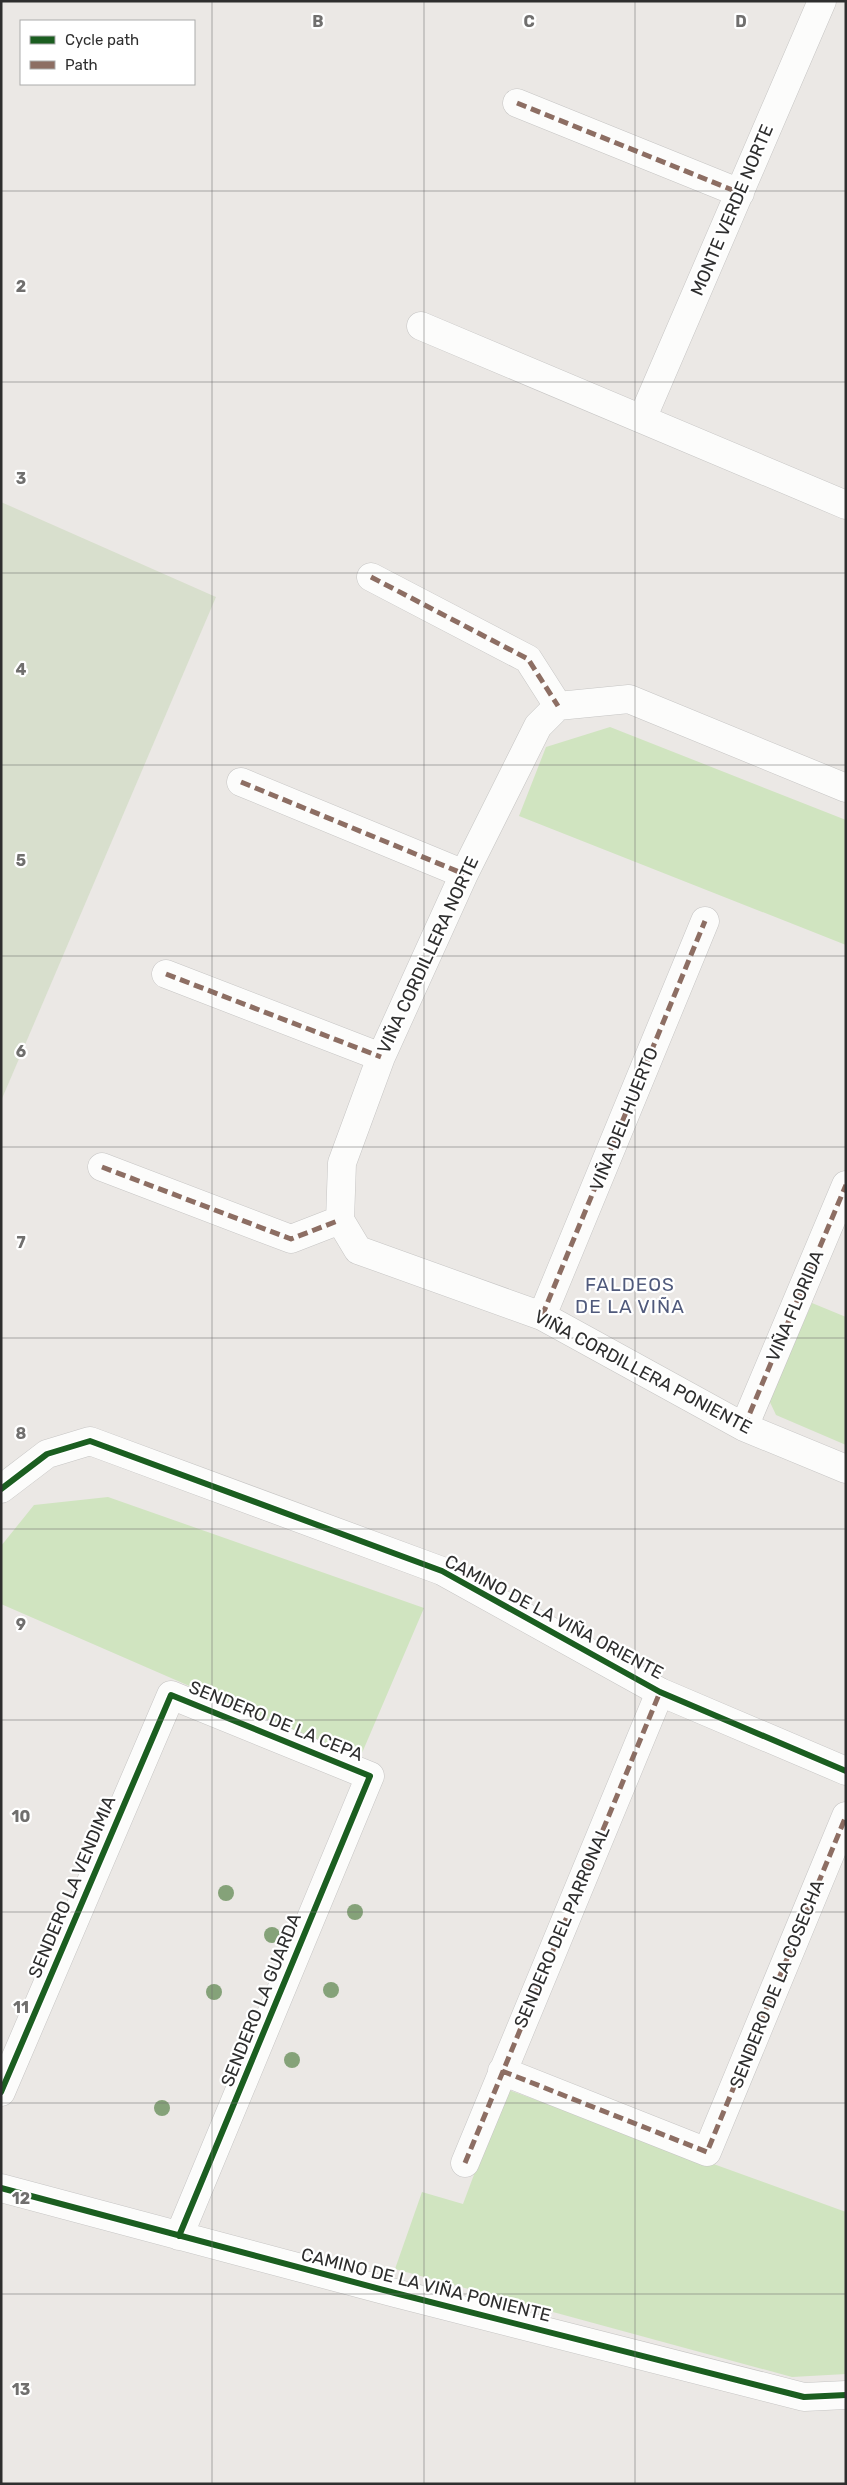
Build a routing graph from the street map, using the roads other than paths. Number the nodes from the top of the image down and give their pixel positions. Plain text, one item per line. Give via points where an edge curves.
1 (822, 1) edge
2 (517, 103) dead end
3 (740, 192) junction
4 (421, 326) dead end
5 (642, 419) junction
6 (846, 505) edge
7 (371, 578) dead end
8 (558, 706) junction
9 (241, 782) dead end
10 (846, 788) edge
11 (464, 874) junction
12 (705, 921) dead end
13 (166, 974) dead end
14 (381, 1056) junction
15 (102, 1167) dead end
16 (846, 1185) edge
17 (340, 1220) junction
18 (542, 1316) junction
19 (744, 1427) junction
20 (846, 1469) edge
21 (1, 1489) edge
22 (660, 1692) junction
23 (171, 1695) joint
24 (846, 1771) edge
25 (370, 1776) joint
26 (846, 1816) edge
27 (502, 2072) junction
28 (1, 2092) edge
29 (465, 2163) dead end
30 (1, 2188) edge
31 (179, 2236) junction
32 (846, 2395) edge

1 - 3 street, MONTE VERDE NORTE
2 - 3 street
3 - 5 street, MONTE VERDE NORTE
4 - 5 street
5 - 6 street
7 - 8 street via 528,659
8 - 10 street via 628,699
8 - 11 street, VIÑA CORDILLERA NORTE via 538,726
9 - 11 street
11 - 14 street, VIÑA CORDILLERA NORTE
12 - 18 street, VIÑA DEL HUERTO
13 - 14 street
14 - 17 street, VIÑA CORDILLERA NORTE via 342,1163
15 - 17 street via 291,1238
16 - 19 street, VIÑA FLORIDA
17 - 18 street, VIÑA CORDILLERA PONIENTE via 358,1250
18 - 19 street, VIÑA CORDILLERA PONIENTE
19 - 20 street, VIÑA CORDILLERA PONIENTE
21 - 22 street, CAMINO DE LA VIÑA ORIENTE via 47,1454 90,1441 442,1571
22 - 24 street, CAMINO DE LA VIÑA ORIENTE
22 - 27 street, SENDERO DEL PARRONAL
23 - 25 street, SENDERO DE LA CEPA
23 - 28 street, SENDERO LA VENDIMIA
25 - 31 street, SENDERO LA GUARDA
26 - 27 street, SENDERO DE LA COSECHA via 707,2152
27 - 29 street, SENDERO DEL PARRONAL
30 - 31 street, CAMINO DE LA VIÑA PONIENTE
31 - 32 street, CAMINO DE LA VIÑA PONIENTE via 804,2396

